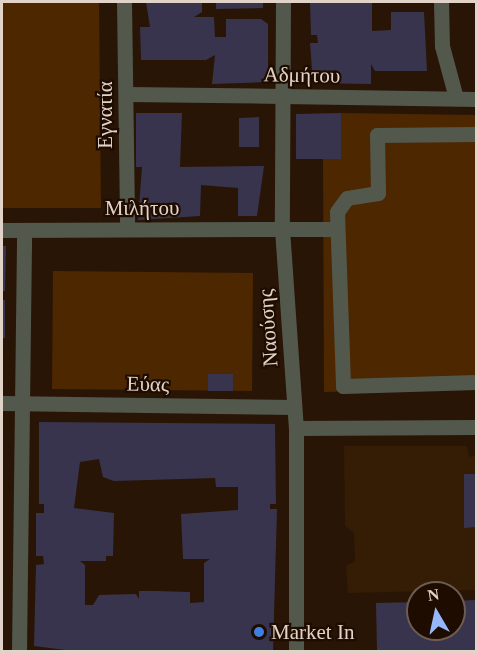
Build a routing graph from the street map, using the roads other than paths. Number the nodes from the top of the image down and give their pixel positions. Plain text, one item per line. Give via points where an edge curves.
1 (124, 2) edge
2 (283, 2) edge
3 (441, 2) edge
4 (126, 94) junction
5 (282, 96) junction
6 (456, 98) junction
7 (477, 99) edge
8 (477, 134) edge
9 (127, 229) junction
10 (282, 229) junction
11 (337, 229) junction
12 (2, 230) edge
13 (24, 231) junction
14 (477, 382) edge
15 (2, 404) edge
16 (21, 404) junction
17 (294, 407) junction
18 (477, 427) edge
19 (296, 428) junction
20 (19, 651) edge
21 (296, 651) edge

1 - 4 street, Εγνατία
2 - 5 street, Ναούσης
3 - 6 street via 442,46
4 - 5 street, Αδμήτου
4 - 9 street, Εγνατία
5 - 6 street, Αδμήτου
5 - 10 street, Ναούσης
6 - 7 street, Αδμήτου
8 - 11 street via 377,135 378,193 337,206
9 - 10 street, Μιλήτου
9 - 13 street, Μιλήτου
10 - 11 street, Μιλήτου
10 - 17 street, Ναούσης
11 - 14 street via 343,386
12 - 13 street, Μιλήτου
13 - 16 street
15 - 16 street, Εύας
16 - 17 street, Εύας
16 - 20 street
17 - 19 street, Ναούσης
18 - 19 street
19 - 21 street, Ναούσης

